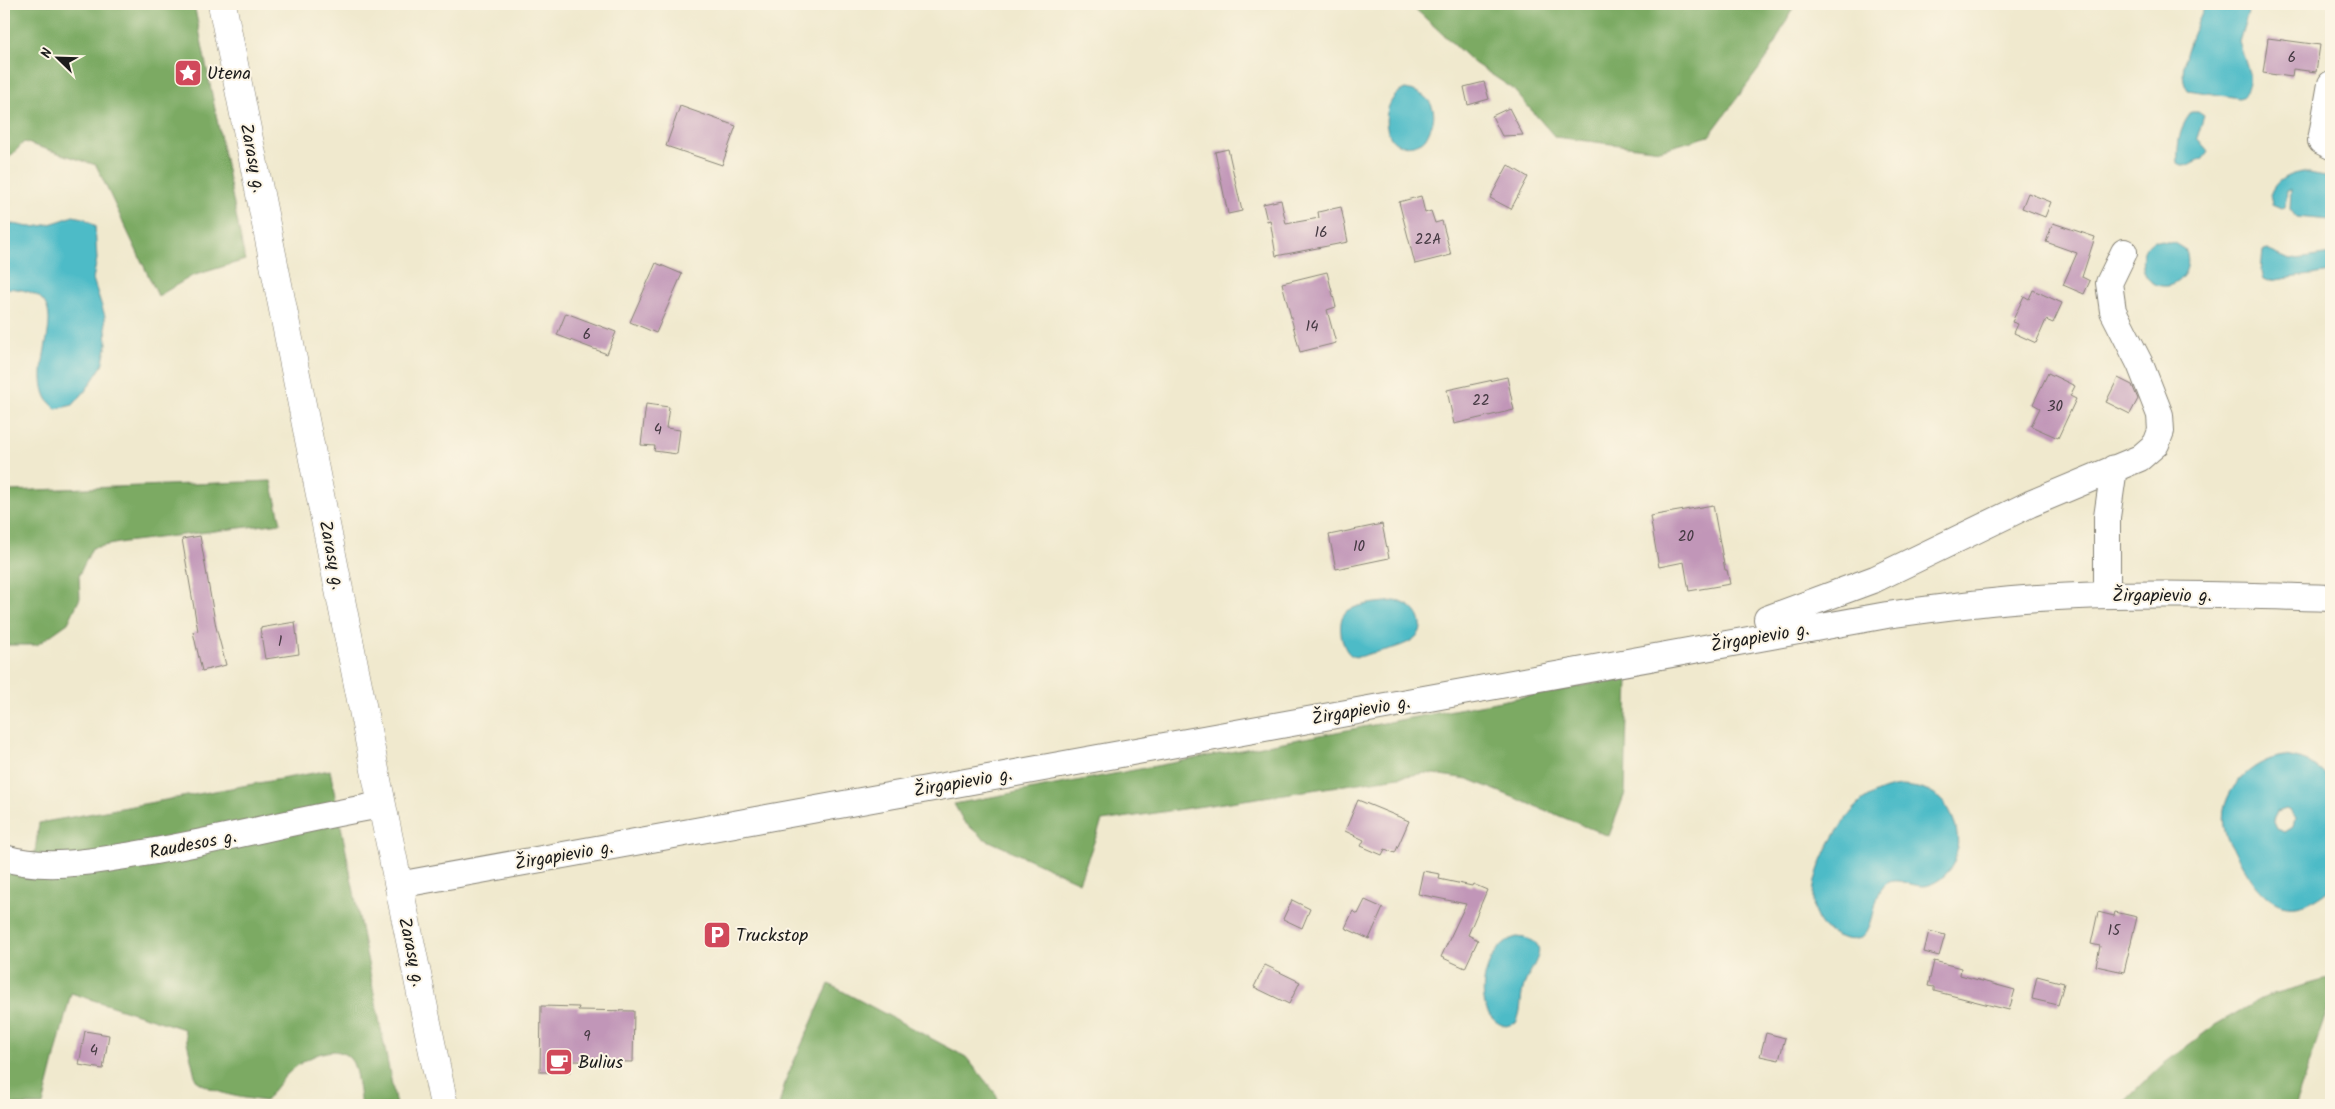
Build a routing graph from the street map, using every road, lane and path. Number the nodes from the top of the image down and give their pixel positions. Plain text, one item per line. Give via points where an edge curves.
1 (222, 4) edge
2 (2331, 84) edge
3 (2331, 146) edge
4 (2124, 252) dead end
5 (2114, 468) junction
6 (2107, 595) junction
7 (2331, 598) edge
8 (1768, 619) dead end
9 (382, 806) junction
10 (4, 858) edge
11 (398, 885) junction
12 (444, 1105) edge

1 - 9 highway, Zarasų g.
2 - 3 street via 2321,141
4 - 5 street via 2109,283 2113,312 2140,364 2160,414 2161,431 2156,444 2140,458
5 - 6 street via 2107,517
5 - 8 street via 2030,504 1875,579
6 - 7 street, Žirgapievio g.
6 - 11 street, Žirgapievio g. via 1965,604 1877,617
9 - 10 street, Raudesos g. via 197,845 68,865
9 - 11 highway, Zarasų g.
11 - 12 highway, Zarasų g.

